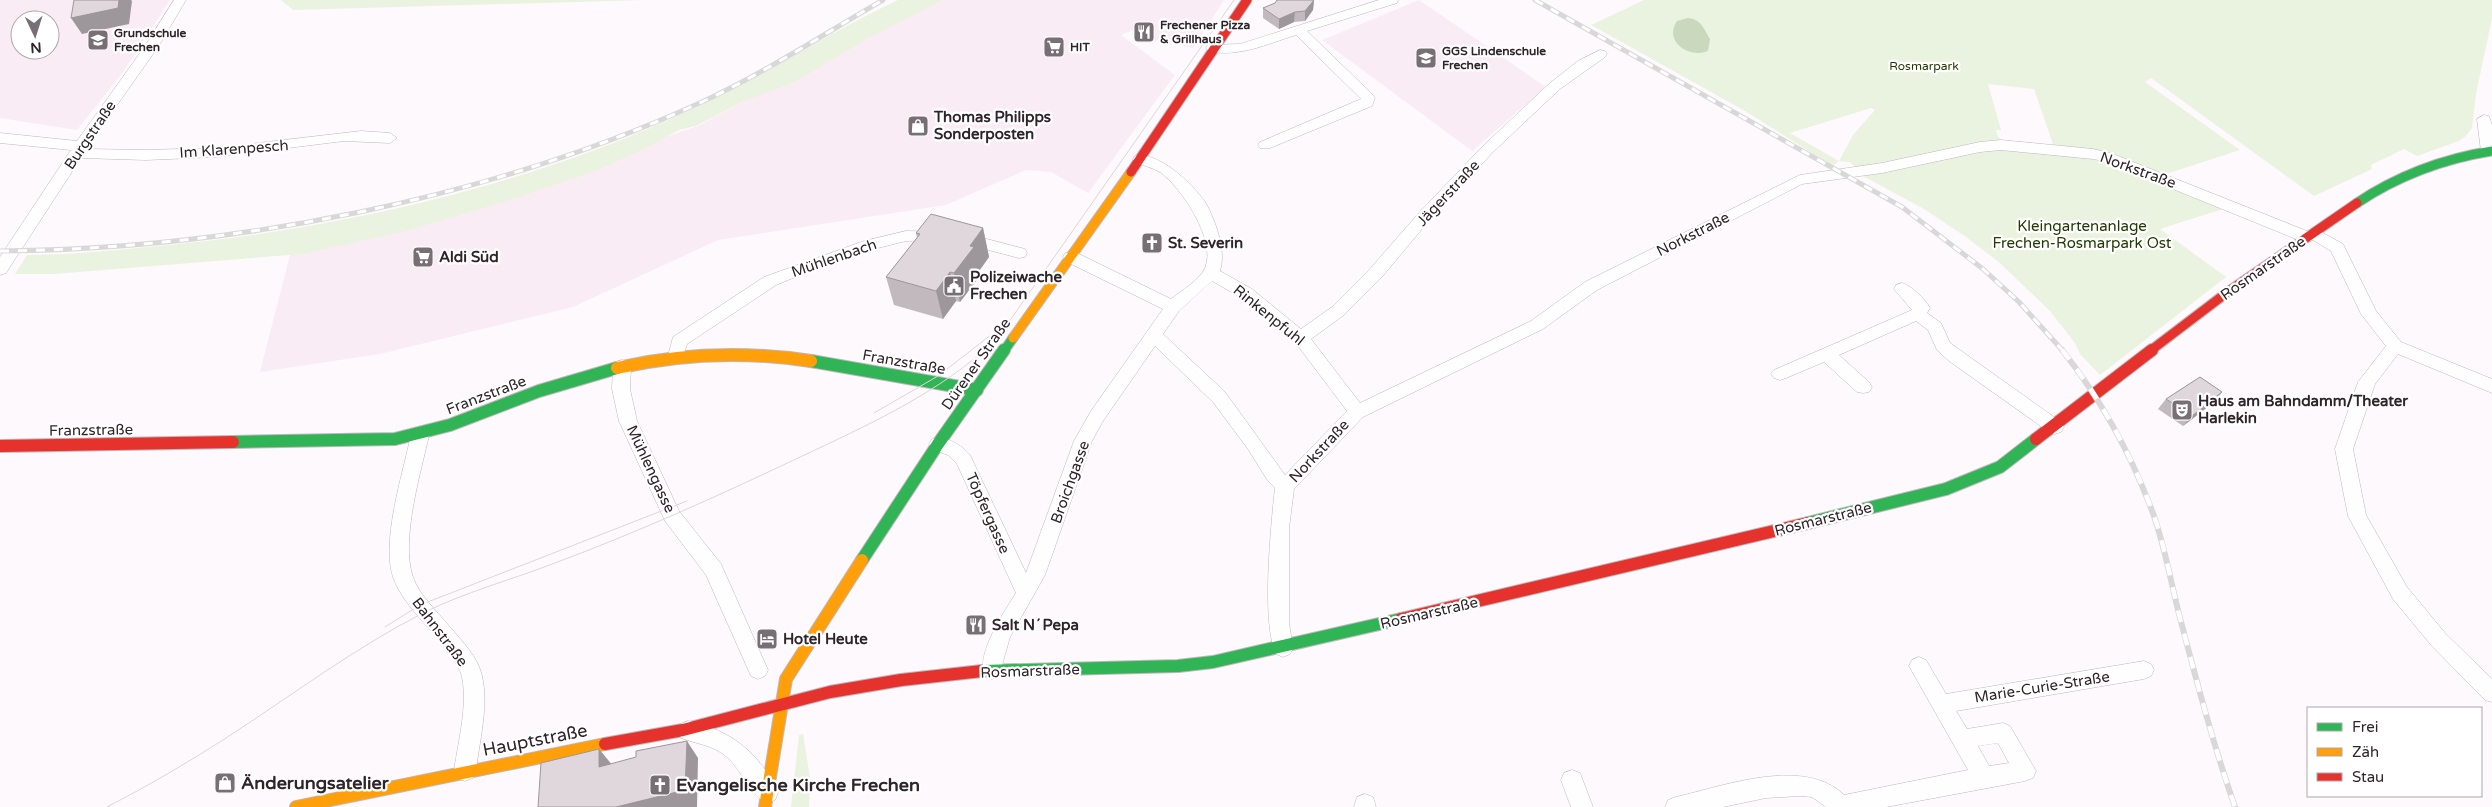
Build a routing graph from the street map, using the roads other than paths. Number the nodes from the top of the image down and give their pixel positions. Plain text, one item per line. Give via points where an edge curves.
1 (180, 0) edge
2 (1247, 0) edge
3 (1392, 0) edge
4 (1299, 31) junction
5 (1214, 48) junction
6 (1600, 54) dead end
7 (2484, 119) dead end
8 (0, 138) edge
9 (390, 138) dead end
10 (1265, 145) dead end
11 (79, 150) junction
12 (2490, 151) edge
13 (1140, 159) junction
14 (2310, 235) junction
15 (1019, 253) dead end
16 (1071, 258) junction
17 (0, 269) edge
18 (1211, 274) junction
19 (1902, 288) dead end
20 (1173, 306) junction
21 (1918, 314) junction
22 (1153, 334) junction
23 (1301, 338) junction
24 (2395, 346) junction
25 (1826, 354) junction
26 (676, 356) junction
27 (622, 366) junction
28 (1780, 374) dead end
29 (1863, 387) dead end
30 (2492, 387) edge
31 (977, 390) junction
32 (1357, 412) junction
33 (2054, 426) junction
34 (420, 435) junction
35 (938, 444) junction
36 (0, 446) edge
37 (1286, 486) junction
38 (1026, 594) junction
39 (1283, 648) junction
40 (1919, 666) dead end
41 (758, 670) dead end
42 (992, 670) junction
43 (2144, 670) dead end
44 (2492, 693) edge
45 (780, 704) junction
46 (1940, 704) junction
47 (683, 730) junction
48 (1962, 739) junction
49 (465, 771) junction
50 (1984, 777) junction
51 (1572, 780) dead end
52 (766, 800) edge
53 (296, 807) edge
54 (1582, 807) edge
55 (1676, 807) edge
56 (1840, 807) edge

1 - 11 street, Burgstraße
2 - 5 street, Dürener Straße
3 - 4 street
4 - 5 street via 1242,48
4 - 10 street via 1368,98 1367,103
5 - 13 street, Dürener Straße
6 - 23 street, Jägerstraße via 1555,86 1488,149 1375,274 1338,311
7 - 12 street
8 - 11 street, Im Klarenpesch
9 - 11 street, Im Klarenpesch via 364,135 194,154
11 - 17 street, Burgstraße
12 - 14 street, Rosmarstraße via 2426,164 2387,182
13 - 16 street, Dürener Straße
13 - 18 street via 1164,169 1200,207 1214,248 1216,261
14 - 24 street, Norkstraße via 2336,248 2369,314
14 - 32 street, Norkstraße via 2093,154 1987,146 1882,168 1798,181 1591,286 1537,325
14 - 33 street, Rosmarstraße via 2229,291
15 - 26 street, Mühlenbach via 958,236 906,236 870,245 770,281 679,342
16 - 20 street
16 - 31 street, Dürener Straße
18 - 20 street, Broichgasse
18 - 23 street, Rinkenpfuhl via 1246,294
19 - 21 street via 1922,308
20 - 22 street, Broichgasse
21 - 25 street
21 - 33 street via 1935,327 1943,346 1955,356
22 - 37 street via 1219,397 1274,476
22 - 38 street, Broichgasse via 1097,416 1084,441
23 - 32 street, Rinkenpfuhl
24 - 30 street
24 - 44 street via 2367,382 2344,449 2358,516 2400,593 2438,639
25 - 28 street
25 - 29 street
26 - 27 street, Franzstraße
26 - 31 street, Franzstraße via 741,352 770,354
27 - 34 street, Franzstraße via 547,388
27 - 41 street, Mühlengasse via 621,389 628,421 672,516 714,570
31 - 35 street, Dürener Straße
32 - 37 street, Norkstraße
33 - 39 street, Rosmarstraße via 2000,467 1946,489
34 - 36 street, Franzstraße via 396,439 291,442
34 - 49 street, Bahnstraße via 400,540 400,560 403,577 413,597 465,661 472,675
35 - 38 street, Töpfergasse via 954,450 964,460
35 - 45 street, Dürener Straße via 802,649 786,679
37 - 39 street, Norkstraße via 1279,564 1279,623
38 - 42 street, Broichgasse via 1001,635
39 - 42 street, Rosmarstraße via 1178,666
40 - 46 street
42 - 45 street, Rosmarstraße via 901,680
43 - 46 street, Marie-Curie-Straße
45 - 47 street, Hauptstraße
45 - 52 street, Dürener Straße
46 - 48 street
47 - 49 street, Hauptstraße
47 - 52 street via 708,734 733,747 756,774
48 - 50 street
48 - 50 street via 2003,733 2025,771
49 - 53 street, Hauptstraße
50 - 56 street
51 - 54 street
55 - 56 street via 1791,784 1812,786 1828,794

